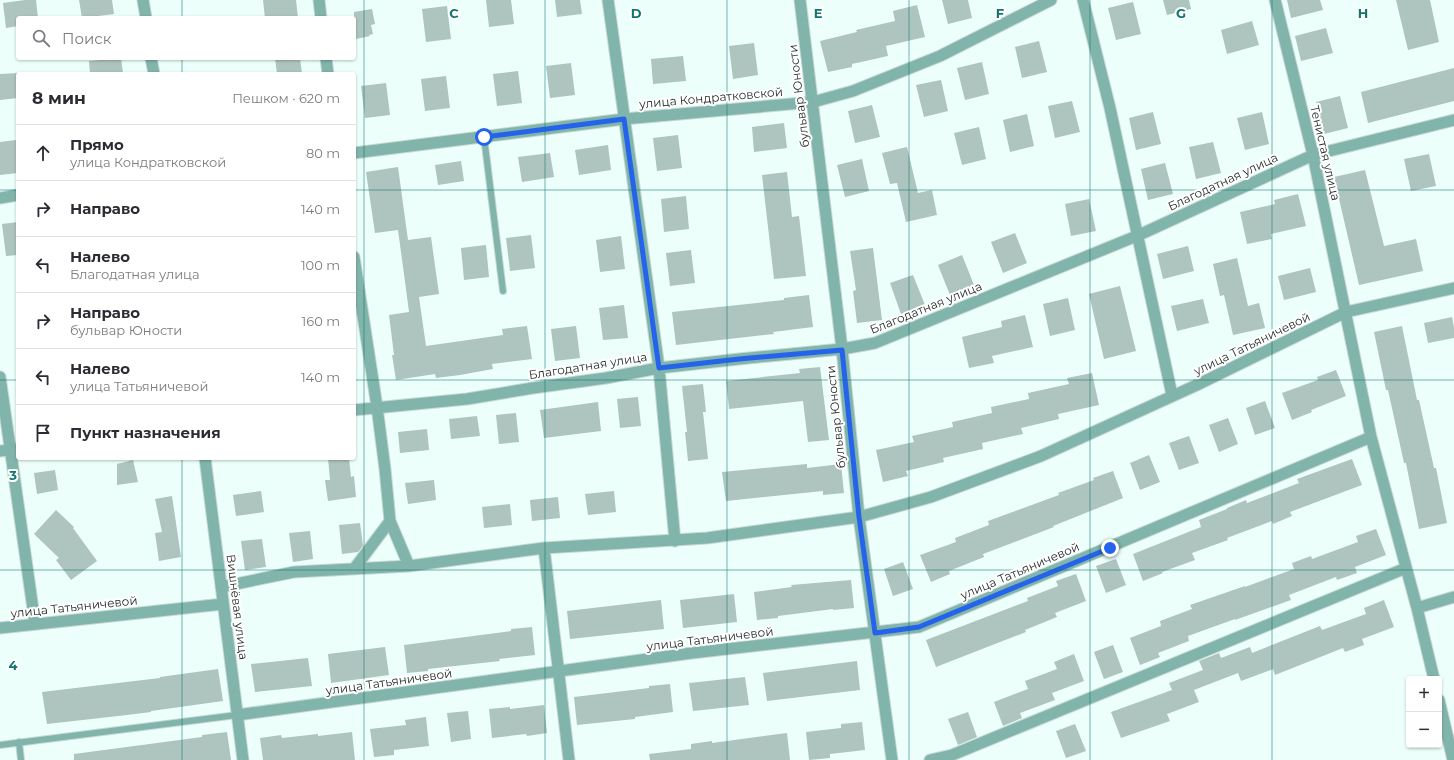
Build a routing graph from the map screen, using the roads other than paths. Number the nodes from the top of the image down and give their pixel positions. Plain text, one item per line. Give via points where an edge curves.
1 (143, 0) edge
2 (319, 0) edge
3 (608, 0) edge
4 (800, 0) edge
5 (1051, 0) edge
6 (1083, 0) edge
7 (1275, 0) edge
8 (146, 16) edge
9 (321, 16) edge
10 (152, 60) edge
11 (326, 60) edge
12 (154, 72) edge
13 (328, 72) edge
14 (813, 102) junction
15 (624, 119) junction
16 (1454, 120) edge
17 (484, 137) junction
18 (356, 153) edge
19 (1313, 155) junction
20 (16, 195) edge
21 (0, 198) edge
22 (1139, 236) junction
23 (356, 270) edge
24 (1454, 288) edge
25 (503, 292) dead end
26 (1346, 312) junction
27 (842, 350) junction
28 (659, 368) junction
29 (0, 377) edge
30 (1172, 395) junction
31 (377, 407) junction
32 (356, 410) edge
33 (1371, 437) junction
34 (10, 450) edge
35 (205, 460) edge
36 (859, 517) junction
37 (390, 521) junction
38 (675, 541) junction
39 (544, 548) junction
40 (409, 566) junction
41 (1406, 568) junction
42 (354, 569) junction
43 (221, 587) junction
44 (1454, 597) edge
45 (223, 604) junction
46 (1417, 608) junction
47 (35, 623) junction
48 (0, 628) edge
49 (875, 633) junction
50 (559, 672) junction
51 (1433, 676) edge
52 (1442, 712) edge
53 (237, 715) junction
54 (19, 742) junction
55 (0, 745) edge
56 (21, 760) edge
57 (243, 760) edge
58 (569, 760) edge
59 (892, 760) edge
60 (930, 760) edge
61 (1453, 760) edge

1 - 8 street
2 - 9 street
3 - 15 street
4 - 14 street, бульвар Юности
5 - 14 street, улица Кондратковской via 940,56 853,91
6 - 22 street
7 - 19 street, Тенистая улица
10 - 12 street
11 - 13 street
14 - 15 street, улица Кондратковской
14 - 27 street, бульвар Юности
15 - 17 street, улица Кондратковской
15 - 28 street
16 - 19 street, Благодатная улица
17 - 18 street, улица Кондратковской
17 - 25 lane
19 - 22 street, Благодатная улица
19 - 26 street, Тенистая улица
20 - 21 street
22 - 27 street, Благодатная улица via 875,343
22 - 30 street
23 - 31 street
24 - 26 street, улица Татьяничевой
26 - 30 street, улица Татьяничевой
26 - 33 street, Тенистая улица
27 - 28 street, Благодатная улица
27 - 36 street, бульвар Юности
28 - 31 street, Благодатная улица via 467,399
28 - 38 street
29 - 34 street
30 - 36 street, улица Татьяничевой via 1041,456 931,497
31 - 32 street, Благодатная улица
31 - 37 street
33 - 41 street, Тенистая улица
33 - 49 street, улица Татьяничевой via 919,627
34 - 47 street
35 - 43 street, Вишнёвая улица
36 - 38 street, улица Татьяничевой
36 - 49 street, бульвар Юности
37 - 40 street
37 - 42 street
38 - 39 street, улица Татьяничевой
39 - 40 street, улица Татьяничевой
39 - 50 street
40 - 42 street, улица Татьяничевой
41 - 46 street, Тенистая улица
41 - 60 street via 952,755
42 - 43 street, улица Татьяничевой via 294,572
43 - 45 street, Вишнёвая улица
44 - 46 street
45 - 47 street, улица Татьяничевой
45 - 53 street, Вишнёвая улица
46 - 51 street, Тенистая улица
47 - 48 street, улица Татьяничевой
49 - 50 street, улица Татьяничевой via 692,653
49 - 59 street, бульвар Юности
50 - 53 street, улица Татьяничевой
50 - 58 street
52 - 61 street
53 - 54 lane, улица Татьяничевой
53 - 57 street, Вишнёвая улица
54 - 55 lane, улица Татьяничевой
54 - 56 lane

